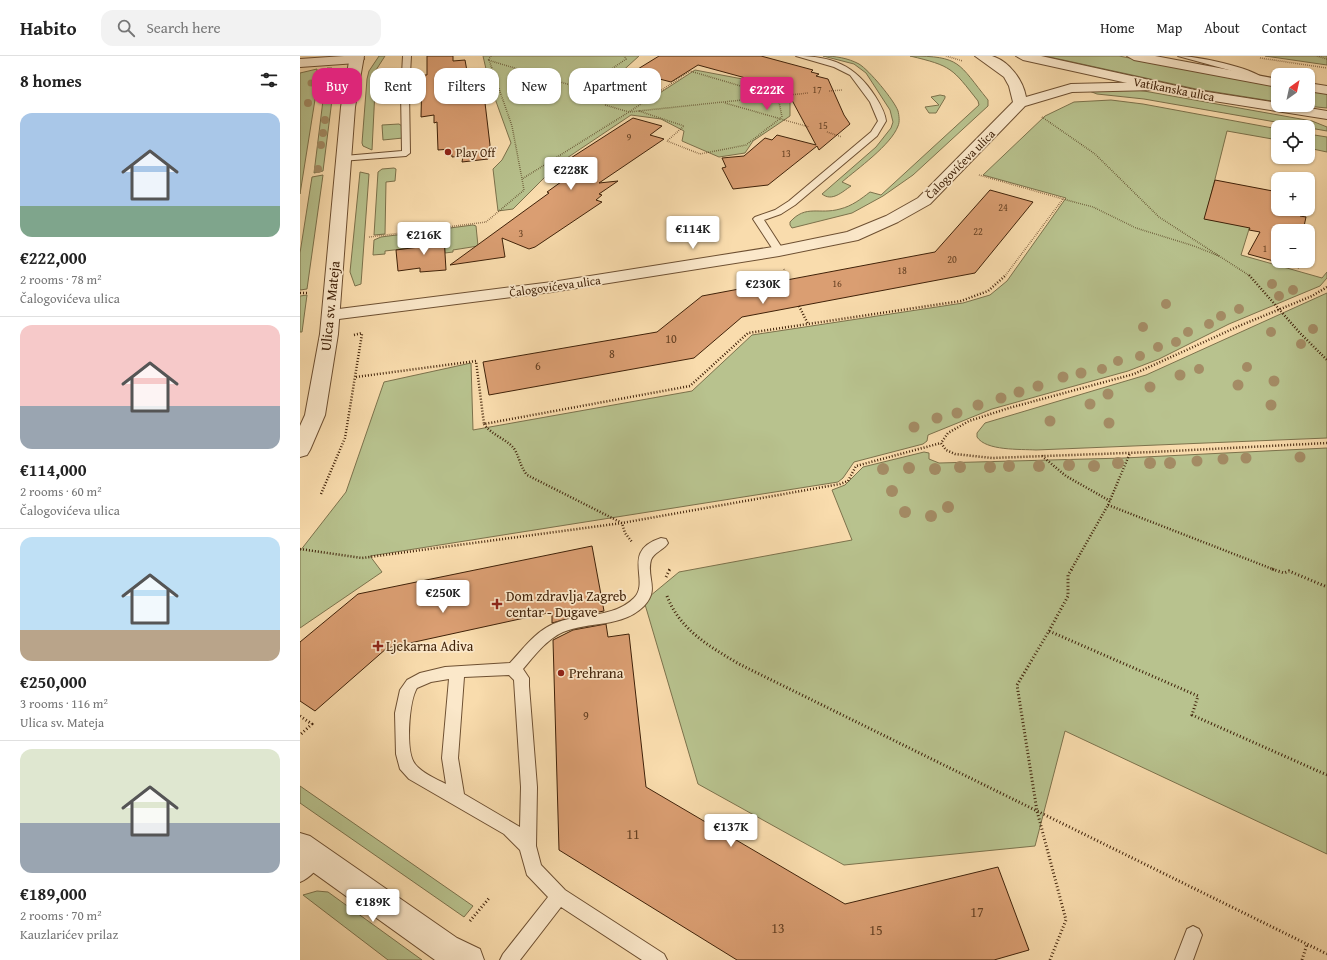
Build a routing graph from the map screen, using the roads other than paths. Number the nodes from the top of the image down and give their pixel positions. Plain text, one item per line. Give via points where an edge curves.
1 (407, 56) edge
2 (800, 56) edge
3 (982, 56) edge
4 (1023, 56) edge
5 (1134, 56) edge
6 (1182, 56) edge
7 (358, 57) edge
8 (300, 63) edge
9 (1264, 80) junction
10 (1271, 82) edge
11 (1154, 86) junction
12 (1315, 88) edge
13 (1327, 90) edge
14 (1020, 103) junction
15 (1327, 115) edge
16 (344, 159) junction
17 (781, 259) junction
18 (331, 315) junction
19 (300, 450) edge
20 (661, 543) dead end
21 (513, 669) junction
22 (457, 672) junction
23 (457, 798) junction
24 (528, 846) junction
25 (305, 859) edge
26 (559, 896) junction
27 (1193, 935) dead end
28 (469, 960) edge
29 (509, 960) edge
30 (658, 960) edge
31 (1184, 960) edge

1 - 16 lane via 406,153
2 - 17 lane via 854,73 878,107 882,120 874,134 792,203 778,212 758,219
3 - 14 street via 1007,71 1018,87
4 - 11 street, Vatikanska ulica
5 - 9 street, Vatikanska ulica
6 - 9 lane via 1232,68
7 - 8 street
7 - 16 street, Ulica sv. Mateja via 348,107
9 - 10 street, Vatikanska ulica
11 - 14 street, Čalogovićeva ulica via 1071,88
11 - 15 street, Vatikanska ulica
12 - 13 street
14 - 17 street, Čalogovićeva ulica via 924,201 892,219 852,236
16 - 18 street, Ulica sv. Mateja
17 - 18 street, Čalogovićeva ulica
18 - 19 street, Ulica sv. Mateja via 315,415
20 - 21 lane via 651,548 644,559 647,585 646,593 639,602 613,617 558,628
21 - 22 lane
21 - 24 lane via 522,678 529,787
22 - 23 lane via 450,758
22 - 23 lane via 421,678 407,691 403,705 404,761 409,770
23 - 24 lane via 510,829
24 - 26 lane via 533,869
25 - 28 street via 446,949
26 - 29 lane
26 - 30 lane
27 - 31 lane

